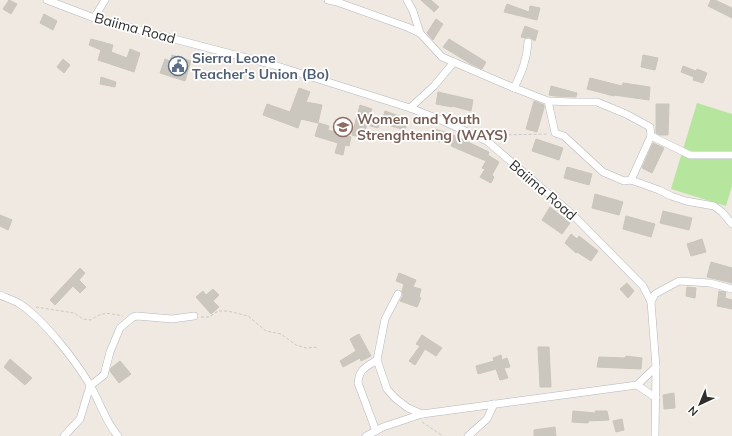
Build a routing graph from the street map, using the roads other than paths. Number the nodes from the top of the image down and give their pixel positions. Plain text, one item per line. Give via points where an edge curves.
1 (47, 0) edge
2 (105, 0) edge
3 (328, 0) edge
4 (407, 0) edge
5 (94, 18) junction
6 (420, 33) junction
7 (528, 42) dead end
8 (454, 62) junction
9 (514, 88) junction
10 (548, 101) junction
11 (410, 108) junction
12 (651, 136) junction
13 (732, 155) edge
14 (631, 180) junction
15 (732, 224) edge
16 (732, 290) edge
17 (398, 294) dead end
18 (0, 295) edge
19 (651, 302) junction
20 (194, 316) road end
21 (377, 360) junction
22 (656, 367) junction
23 (637, 385) junction
24 (90, 386) junction
25 (656, 398) junction
26 (494, 404) junction
27 (422, 414) junction
28 (376, 431) junction
29 (64, 436) edge
30 (118, 436) edge
31 (366, 436) edge
32 (468, 436) edge
33 (655, 436) edge

1 - 5 street, Baiima Road
2 - 5 street
3 - 6 street
4 - 6 street
5 - 11 street, Baiima Road via 274,65
6 - 8 street via 442,57
7 - 9 street via 528,54
8 - 9 street
8 - 11 street via 434,86
9 - 10 street
10 - 12 street via 597,102 650,128
10 - 14 street via 555,133 564,136 603,172 624,181
11 - 19 street, Baiima Road via 487,141 573,215 642,286
12 - 13 street via 690,155
12 - 14 street
14 - 15 street via 686,201 714,206
16 - 19 street via 710,283 679,281 655,294
17 - 21 street via 385,319
18 - 24 street via 33,314 72,357
19 - 22 street, Baiima Road
20 - 24 street via 172,319 133,317 120,328 104,375
21 - 27 street via 387,389 408,408
21 - 28 street via 363,369 359,374 358,383
22 - 23 street
22 - 25 street, Baiima Road
23 - 25 street
23 - 26 street
24 - 29 street via 80,420
24 - 30 street via 110,427
25 - 33 street, Baiima Road
26 - 27 street
26 - 32 street via 487,419
27 - 28 street
28 - 31 street

